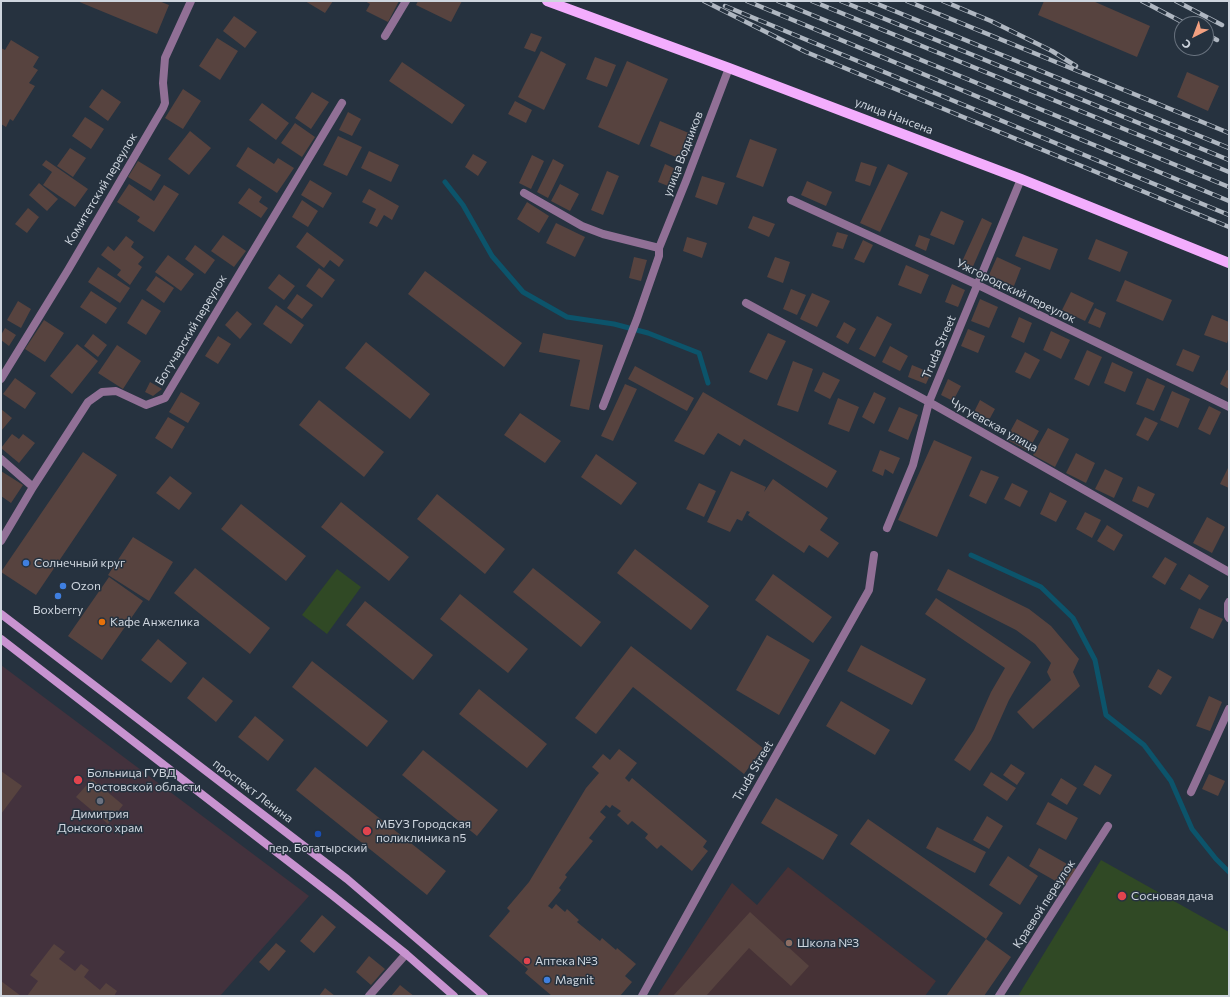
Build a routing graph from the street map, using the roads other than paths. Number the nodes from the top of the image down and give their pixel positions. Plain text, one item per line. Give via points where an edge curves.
1 (192, 1) edge
2 (406, 1) edge
3 (547, 1) edge
4 (385, 36) dead end
5 (729, 68) junction
6 (342, 103) dead end
7 (1021, 178) junction
8 (524, 193) dead end
9 (791, 200) dead end
10 (659, 248) junction
11 (1229, 263) edge
12 (978, 285) junction
13 (746, 302) dead end
14 (1, 379) edge
15 (929, 402) junction
16 (603, 406) dead end
17 (1229, 407) edge
18 (1, 459) edge
19 (33, 487) junction
20 (887, 528) dead end
21 (1, 541) edge
22 (874, 556) dead end
23 (1229, 572) edge
24 (1229, 602) edge
25 (1, 614) edge
26 (1229, 618) edge
27 (1, 639) edge
28 (1229, 709) edge
29 (1191, 792) dead end
30 (1108, 826) dead end
31 (406, 954) junction
32 (369, 996) edge
33 (454, 996) edge
34 (484, 996) edge
35 (642, 996) edge
36 (999, 996) edge

1 - 14 street, Комитетский переулок via 165,58 163,108
2 - 4 street
3 - 5 main road, улица Нансена
5 - 7 main road, улица Нансена
5 - 10 street, улица Водников
6 - 19 street, Богучарский переулок via 165,398 146,405 116,391 102,392 88,402
7 - 11 main road, улица Нансена
7 - 12 street, Truda Street
8 - 10 street via 582,226
9 - 12 street, Ужгородский переулок
10 - 16 street, улица Водников via 659,256 629,342
12 - 15 street, Truda Street
12 - 17 street, Ужгородский переулок
13 - 15 street, Чугуевская улица
15 - 20 street, Truda Street via 913,465
15 - 23 street, Чугуевская улица
18 - 19 street
19 - 21 street, Богучарский переулок
22 - 35 street, Truda Street via 869,590
24 - 26 street
25 - 34 main road, проспект Ленина via 347,879
27 - 31 main road
28 - 29 street
30 - 36 street, Краевой переулок
31 - 32 street
31 - 33 main road

